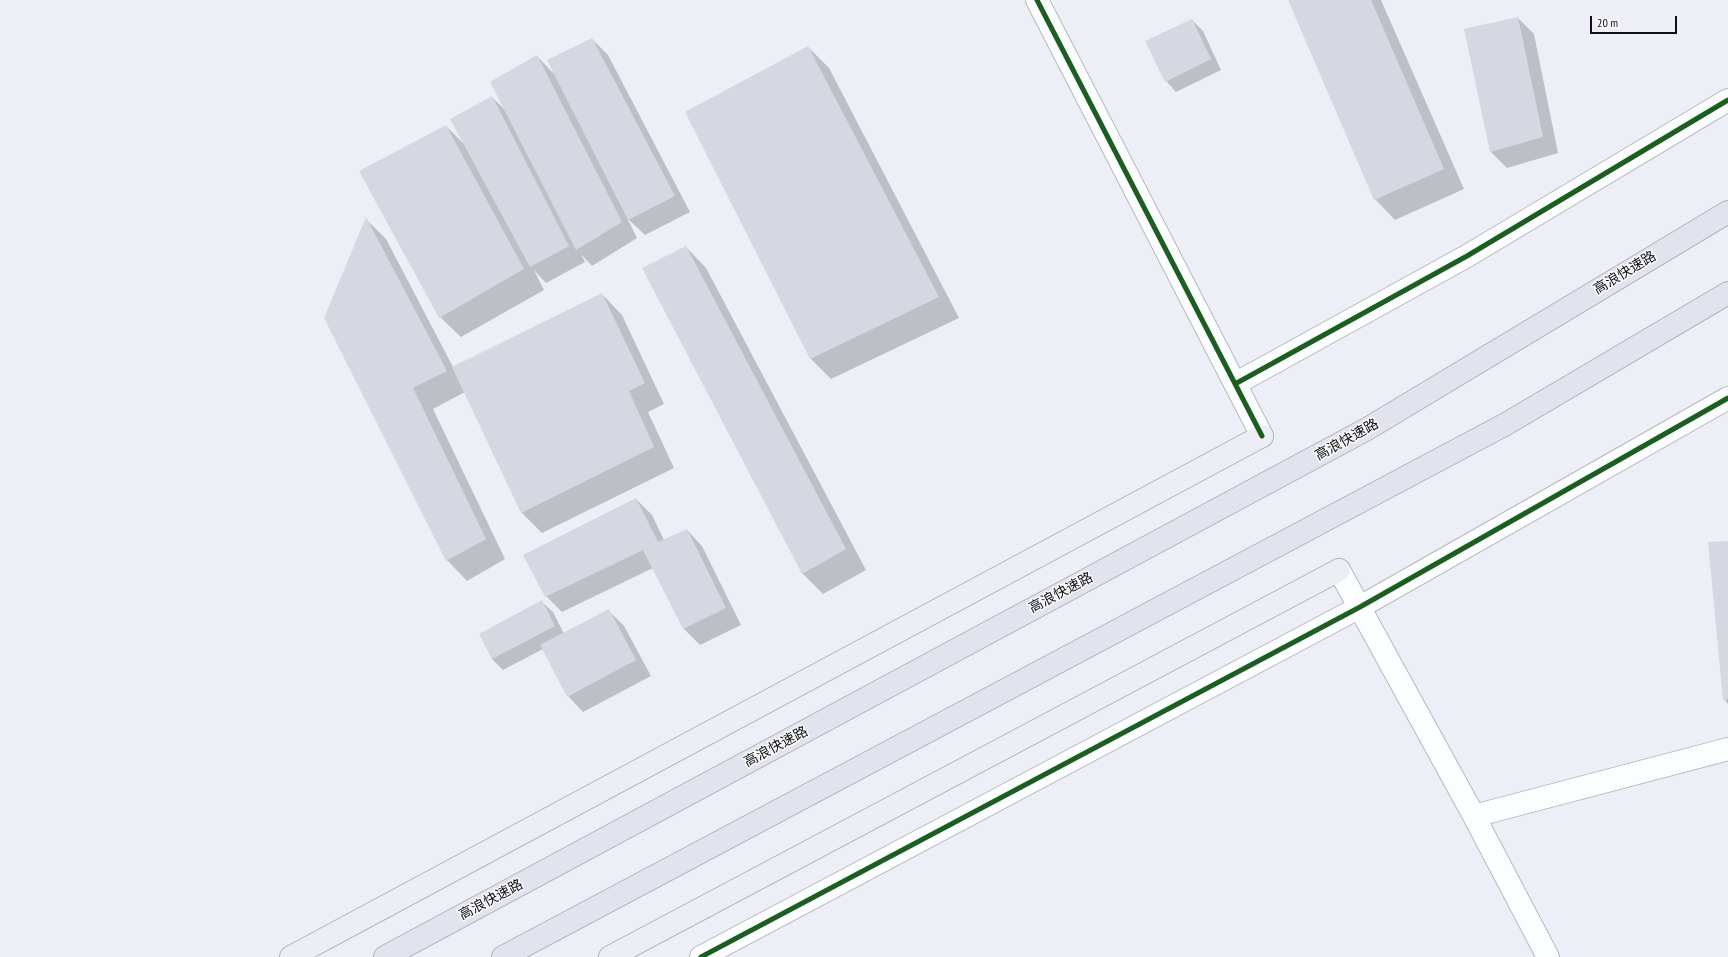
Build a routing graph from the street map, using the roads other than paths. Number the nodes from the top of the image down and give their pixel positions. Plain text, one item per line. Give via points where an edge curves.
1 (1037, 0) edge
2 (1728, 100) edge
3 (1728, 212) edge
4 (1728, 293) edge
5 (1235, 384) junction
6 (1728, 398) edge
7 (1262, 436) joint
8 (1339, 570) joint
9 (1360, 607) junction
10 (1728, 749) edge
11 (1474, 816) junction
12 (291, 957) edge
13 (385, 957) edge
14 (503, 957) edge
15 (610, 957) edge
16 (701, 957) edge
17 (1548, 957) edge

1 - 5 street
2 - 5 street via 1467,256
3 - 13 highway, 高浪快速路 via 1367,429
4 - 14 highway via 1506,424
5 - 7 street
6 - 9 street
7 - 12 main road
8 - 9 street
8 - 15 main road
9 - 11 street
9 - 16 street
10 - 11 street
11 - 17 street

